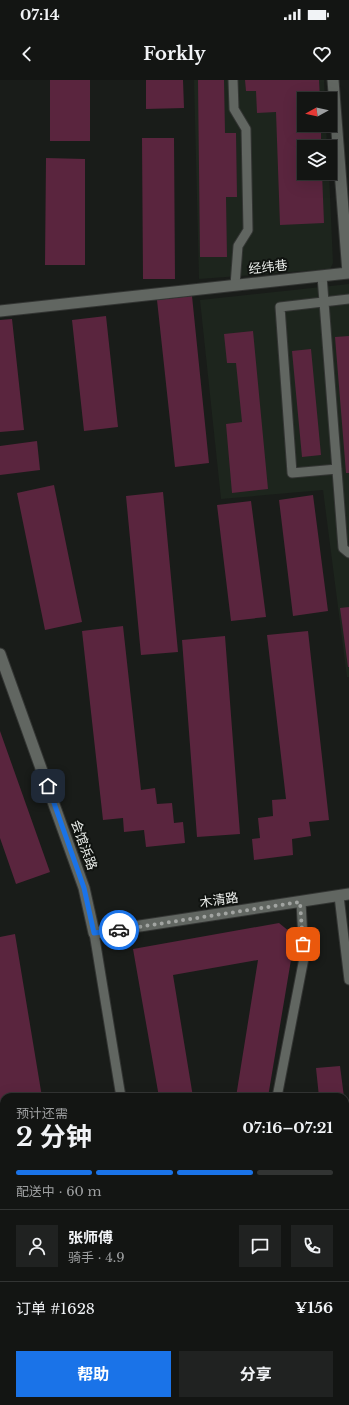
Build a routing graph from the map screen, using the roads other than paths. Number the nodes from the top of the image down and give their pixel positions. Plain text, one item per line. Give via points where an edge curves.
1 (233, 80) edge
2 (333, 80) edge
3 (348, 273) edge
4 (322, 276) junction
5 (235, 285) junction
6 (349, 299) edge
7 (324, 302) junction
8 (0, 311) edge
9 (337, 469) junction
10 (349, 552) edge
11 (0, 654) edge
12 (344, 895) edge
13 (300, 902) junction
14 (94, 933) junction
15 (349, 980) edge
16 (120, 1093) edge
17 (278, 1093) edge

1 - 5 lane via 234,109 246,129 248,230 238,246
2 - 3 street, 经纬巷
3 - 4 street, 经纬巷
4 - 5 street, 经纬巷
4 - 7 lane
5 - 8 street, 经纬巷
6 - 7 lane
7 - 9 lane
7 - 9 lane via 280,307 292,473
9 - 10 lane via 343,548
11 - 14 street, 会馆浜路 via 84,888
12 - 13 street, 木清路
12 - 15 lane
13 - 14 street, 木清路
13 - 17 lane via 304,958
14 - 16 lane

